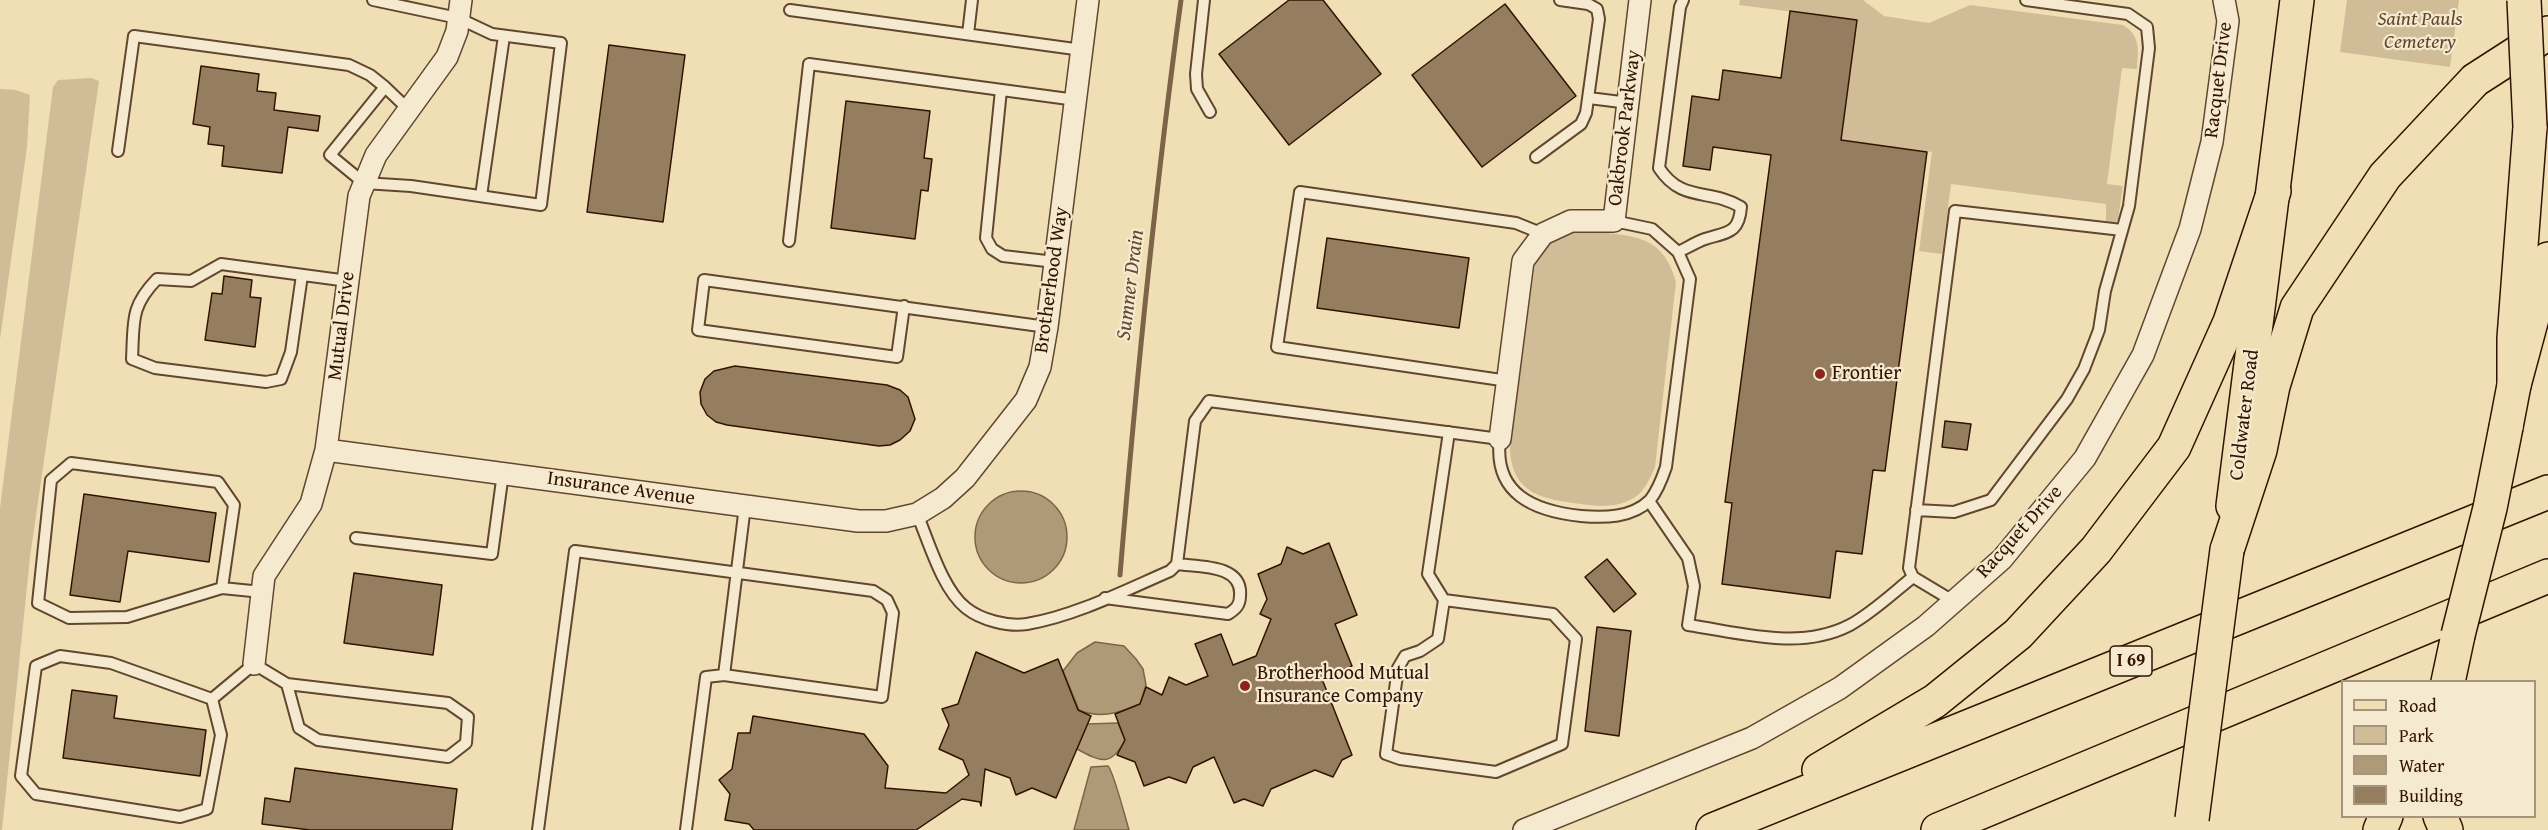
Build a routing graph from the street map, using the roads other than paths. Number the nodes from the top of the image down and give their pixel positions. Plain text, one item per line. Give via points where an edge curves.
1 (373, 0) edge
2 (972, 0) edge
3 (1088, 0) edge
4 (1204, 0) edge
5 (1560, 0) edge
6 (1640, 0) edge
7 (1683, 0) edge
8 (2026, 0) edge
9 (2224, 0) edge
10 (2297, 0) edge
11 (2524, 0) edge
12 (460, 9) edge
13 (790, 10) dead end
14 (2548, 33) edge
15 (968, 34) junction
16 (504, 36) junction
17 (1082, 50) junction
18 (385, 87) junction
19 (1001, 90) junction
20 (1589, 98) junction
21 (1076, 100) junction
22 (1629, 103) junction
23 (409, 110) junction
24 (1210, 112) dead end
25 (118, 151) dead end
26 (1536, 157) dead end
27 (364, 183) junction
28 (2274, 191) junction
29 (481, 196) junction
30 (1614, 221) junction
31 (2122, 230) junction
32 (1543, 234) junction
33 (789, 241) dead end
34 (1678, 252) junction
35 (2548, 259) edge
36 (1055, 262) junction
37 (302, 275) junction
38 (348, 281) junction
39 (904, 306) junction
40 (1047, 327) junction
41 (1508, 381) junction
42 (2514, 385) junction
43 (1449, 432) junction
44 (1500, 439) junction
45 (326, 450) junction
46 (503, 474) junction
47 (2548, 492) edge
48 (1649, 501) junction
49 (745, 506) junction
50 (1916, 510) junction
51 (917, 514) junction
52 (356, 538) dead end
53 (2227, 550) junction
54 (1177, 564) junction
55 (737, 572) junction
56 (1913, 578) junction
57 (2539, 584) edge
58 (222, 588) junction
59 (262, 592) junction
60 (1105, 598) junction
61 (1444, 600) junction
62 (1953, 601) junction
63 (2458, 635) junction
64 (255, 664) junction
65 (724, 675) junction
66 (2439, 680) edge
67 (2448, 680) edge
68 (287, 684) junction
69 (212, 699) junction
70 (2191, 824) edge
71 (1720, 827) edge
72 (1945, 828) edge
73 (538, 830) edge
74 (686, 830) edge
75 (1524, 830) edge

1 - 12 lane
2 - 15 lane
3 - 17 street, Brotherhood Way
4 - 24 lane via 1196,74 1197,89
5 - 20 lane via 1597,9
6 - 22 street, Oakbrook Parkway
7 - 34 lane via 1659,168 1667,180 1684,191 1727,198 1741,207 1740,220 1728,233 1703,239
8 - 31 lane via 2128,14 2147,27 2149,48 2140,124
9 - 62 street, Racquet Drive via 2228,21 2212,142 2190,229 2143,355 2085,458 2001,559
10 - 28 main road, Coldwater Road
11 - 42 main road, bridge via 2530,127
12 - 16 lane via 492,33
12 - 23 street, Mutual Drive via 447,57
13 - 15 lane
14 - 53 main road via 2475,80 2385,176 2297,308 2273,386 2260,450
15 - 17 lane
16 - 29 lane
16 - 29 lane via 561,43 541,205
17 - 21 street, Brotherhood Way
18 - 23 lane
18 - 25 lane via 349,65 134,36
18 - 27 lane via 330,155
19 - 21 lane
19 - 33 lane via 809,64
19 - 36 lane via 986,238 992,249 1003,256
20 - 22 lane
20 - 26 lane via 1581,124
21 - 36 street, Brotherhood Way
22 - 30 street, Oakbrook Parkway
23 - 27 street, Mutual Drive via 376,155
27 - 29 lane
27 - 38 street, Mutual Drive
28 - 53 main road, Coldwater Road
28 - 71 main road via 2230,322 2174,447 2096,550 2018,634 1935,701
30 - 32 street, Oakbrook Parkway via 1571,220
30 - 34 lane via 1652,229
31 - 50 lane via 2099,330 2067,399 1991,500 1954,512
31 - 50 lane via 1955,211
32 - 41 street, Oakbrook Parkway via 1523,261
32 - 41 lane via 1516,223 1300,192 1277,347
34 - 48 lane via 1690,279 1689,291 1666,467 1660,486
35 - 42 main road
36 - 40 street, Brotherhood Way
37 - 37 lane via 221,264 192,281 157,279 135,310 132,359 155,369 266,382 281,379 291,352
37 - 38 lane
38 - 45 street, Mutual Drive
39 - 39 lane via 704,280 698,330 897,357
39 - 40 lane
40 - 51 street, Brotherhood Way via 1040,367 1026,400 965,478
41 - 44 street, Oakbrook Parkway
42 - 63 main road, bridge via 2490,508
43 - 44 lane
43 - 54 lane via 1209,401 1195,422
43 - 61 lane via 1428,574
44 - 48 lane via 1500,470 1527,502 1542,509 1602,518 1618,516
45 - 46 street, Insurance Avenue
45 - 59 street, Mutual Drive via 311,504 264,576
46 - 49 street, Insurance Avenue
46 - 52 lane via 492,554
47 - 71 main road, I 69
48 - 56 lane via 1688,558 1694,586 1688,626 1783,639 1819,636 1851,624
49 - 51 street, Insurance Avenue via 858,521 886,521
49 - 55 lane
50 - 56 lane via 1909,567
51 - 60 lane via 946,584 965,608 994,622 1025,624
53 - 70 main road, Coldwater Road, bridge
54 - 60 lane via 1170,571
54 - 60 lane via 1228,571 1241,590 1236,609 1228,614
55 - 65 lane
55 - 65 lane via 873,591 887,600 893,613 882,697
55 - 73 lane via 575,551
56 - 62 lane
57 - 72 main road
58 - 58 lane via 126,617 69,618 38,603 51,480 71,463 218,482 234,505
58 - 59 lane
59 - 64 street, Mutual Drive
61 - 61 lane via 1553,614 1576,639 1562,744 1496,772 1386,754 1398,668 1405,656 1438,639
62 - 75 street, Racquet Drive via 1926,626 1840,687 1752,738
63 - 66 main road
63 - 67 main road
64 - 68 lane
64 - 69 lane
65 - 74 lane via 706,677
68 - 68 lane via 448,703 468,717 466,743 448,757 318,740 299,728
69 - 69 lane via 111,663 60,656 52,659 36,666 21,776 36,794 180,817 207,809 221,735

